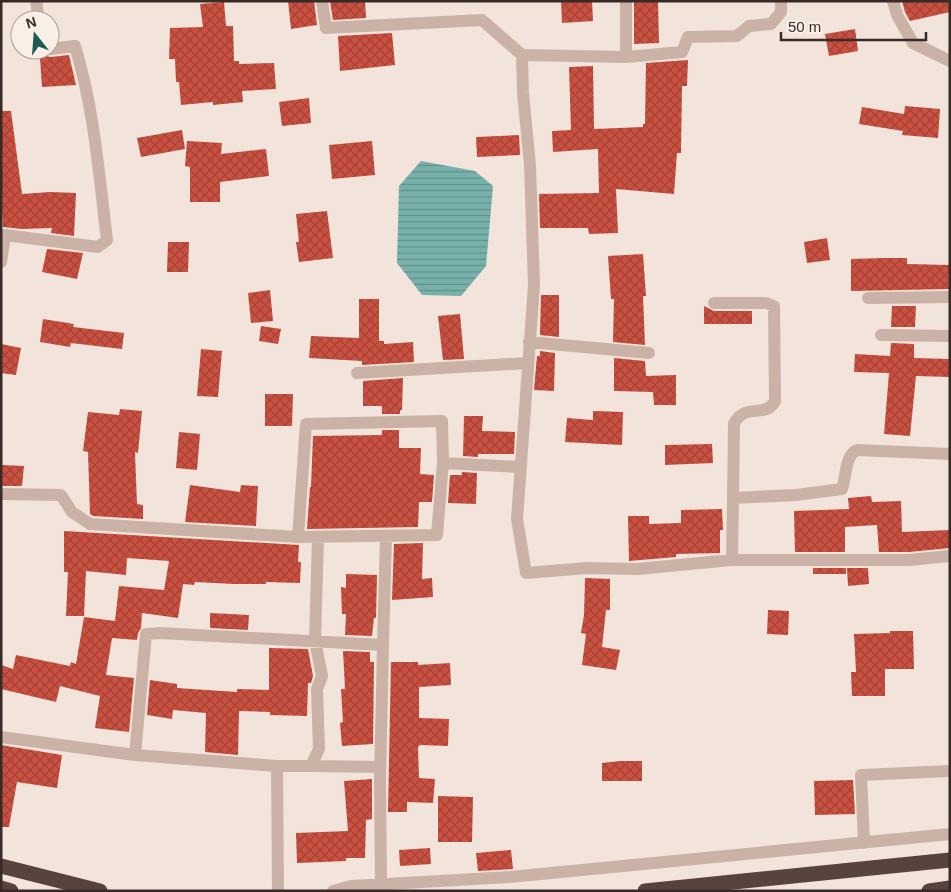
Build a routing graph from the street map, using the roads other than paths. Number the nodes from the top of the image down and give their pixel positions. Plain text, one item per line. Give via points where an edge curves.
1 (322, 1) edge
2 (626, 1) edge
3 (781, 1) edge
4 (893, 1) edge
5 (60, 48) edge
6 (522, 55) junction
7 (626, 57) junction
8 (950, 61) edge
9 (1, 262) edge
10 (950, 296) edge
11 (868, 298) dead end
12 (714, 303) dead end
13 (881, 335) dead end
14 (950, 336) edge
15 (529, 342) junction
16 (649, 353) dead end
17 (528, 363) junction
18 (357, 374) dead end
19 (950, 454) edge
20 (442, 463) junction
21 (520, 467) junction
22 (1, 494) edge
23 (733, 498) junction
24 (386, 536) junction
25 (298, 537) junction
26 (318, 537) junction
27 (950, 556) edge
28 (732, 560) junction
29 (315, 642) junction
30 (383, 645) junction
31 (1, 737) edge
32 (135, 755) junction
33 (277, 766) junction
34 (311, 766) junction
35 (380, 767) junction
36 (950, 771) edge
37 (950, 834) edge
38 (864, 843) junction
39 (950, 860) edge
40 (1, 866) edge
41 (381, 884) junction
42 (1, 888) edge
43 (950, 888) edge
44 (11, 891) edge
45 (100, 891) edge
46 (278, 891) edge
47 (333, 891) edge
48 (645, 891) edge
49 (929, 891) edge

1 - 6 street via 326,28 482,20
2 - 7 street
3 - 7 street via 781,12 771,24 749,26 737,36 688,37 682,52
4 - 8 street via 913,43
5 - 9 street via 75,46 83,74 107,240 98,247 4,235
6 - 7 street
6 - 15 street via 533,275
10 - 11 street
12 - 23 street via 766,303 774,306 775,401 767,409 737,417 734,424
13 - 14 street
15 - 16 street
15 - 17 street
17 - 18 street
17 - 21 street
19 - 23 street via 857,450 849,458 842,490
20 - 21 street
20 - 24 street via 437,535
20 - 25 street via 442,421 306,424
21 - 28 street via 517,519 526,572 637,569
22 - 25 street via 61,495 72,512 90,524
23 - 28 street
24 - 26 street
24 - 30 street
25 - 26 street
26 - 29 street
27 - 28 street via 909,560
29 - 30 street
29 - 32 street via 146,634
29 - 34 street via 322,676 317,689 319,749
30 - 35 street
31 - 32 street
32 - 33 street
33 - 34 street
33 - 46 street
34 - 35 street
35 - 41 street
36 - 38 street via 861,775
37 - 38 street
38 - 41 street via 510,877
39 - 48 highway
40 - 45 highway
41 - 47 street
42 - 44 highway
43 - 49 highway

